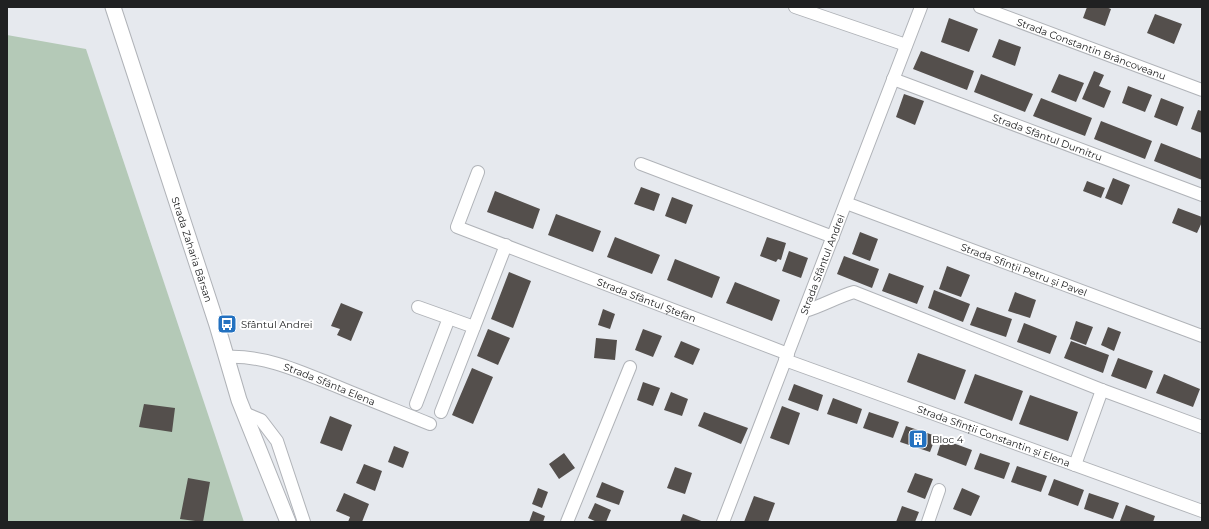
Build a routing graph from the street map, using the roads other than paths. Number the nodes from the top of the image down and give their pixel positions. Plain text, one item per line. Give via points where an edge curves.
1 (113, 7) edge
2 (795, 7) edge
3 (921, 7) edge
4 (980, 7) edge
5 (906, 45) junction
6 (892, 79) junction
7 (1202, 90) edge
8 (641, 164) dead end
9 (478, 172) dead end
10 (1202, 195) edge
11 (846, 203) junction
12 (833, 237) junction
13 (506, 245) junction
14 (418, 307) dead end
15 (805, 311) junction
16 (449, 318) junction
17 (474, 327) junction
18 (1202, 336) edge
19 (227, 357) junction
20 (787, 357) junction
21 (630, 367) dead end
22 (1102, 390) junction
23 (416, 404) dead end
24 (441, 412) dead end
25 (244, 413) junction
26 (430, 424) dead end
27 (1202, 427) edge
28 (1075, 465) junction
29 (276, 490) junction
30 (940, 490) dead end
31 (1202, 511) edge
32 (280, 522) edge
33 (288, 522) edge
34 (304, 522) edge
35 (567, 522) edge
36 (723, 522) edge
37 (928, 522) edge

1 - 19 main road, Strada Zaharia Bârsan
2 - 5 street
3 - 5 street, Strada Sfântul Andrei
4 - 7 street, Strada Constantin Brâncoveanu
5 - 6 street, Strada Sfântul Andrei
6 - 10 street, Strada Sfântul Dumitru
6 - 11 street, Strada Sfântul Andrei
8 - 12 street
9 - 13 street, Strada Sfântul Ștefan via 457,226
11 - 12 street, Strada Sfântul Andrei
11 - 18 street, Strada Sfinții Petru și Pavel
12 - 15 street, Strada Sfântul Andrei
13 - 17 street
13 - 20 street, Strada Sfântul Ștefan
14 - 16 street
15 - 20 street, Strada Sfântul Andrei
15 - 22 street via 854,292
16 - 17 street
16 - 23 street
17 - 24 street
19 - 25 main road, Strada Zaharia Bârsan
19 - 26 street, Strada Sfânta Elena via 241,356 264,360 289,368
20 - 28 street, Strada Sfinții Constantin și Elena
20 - 36 street, Strada Sfântul Andrei
21 - 35 street
22 - 27 street
22 - 28 street
25 - 29 main road, Strada Zaharia Bârsan
25 - 34 street via 261,420 277,441
28 - 31 street, Strada Sfinții Constantin și Elena
29 - 32 main road
29 - 33 main road
30 - 37 street

